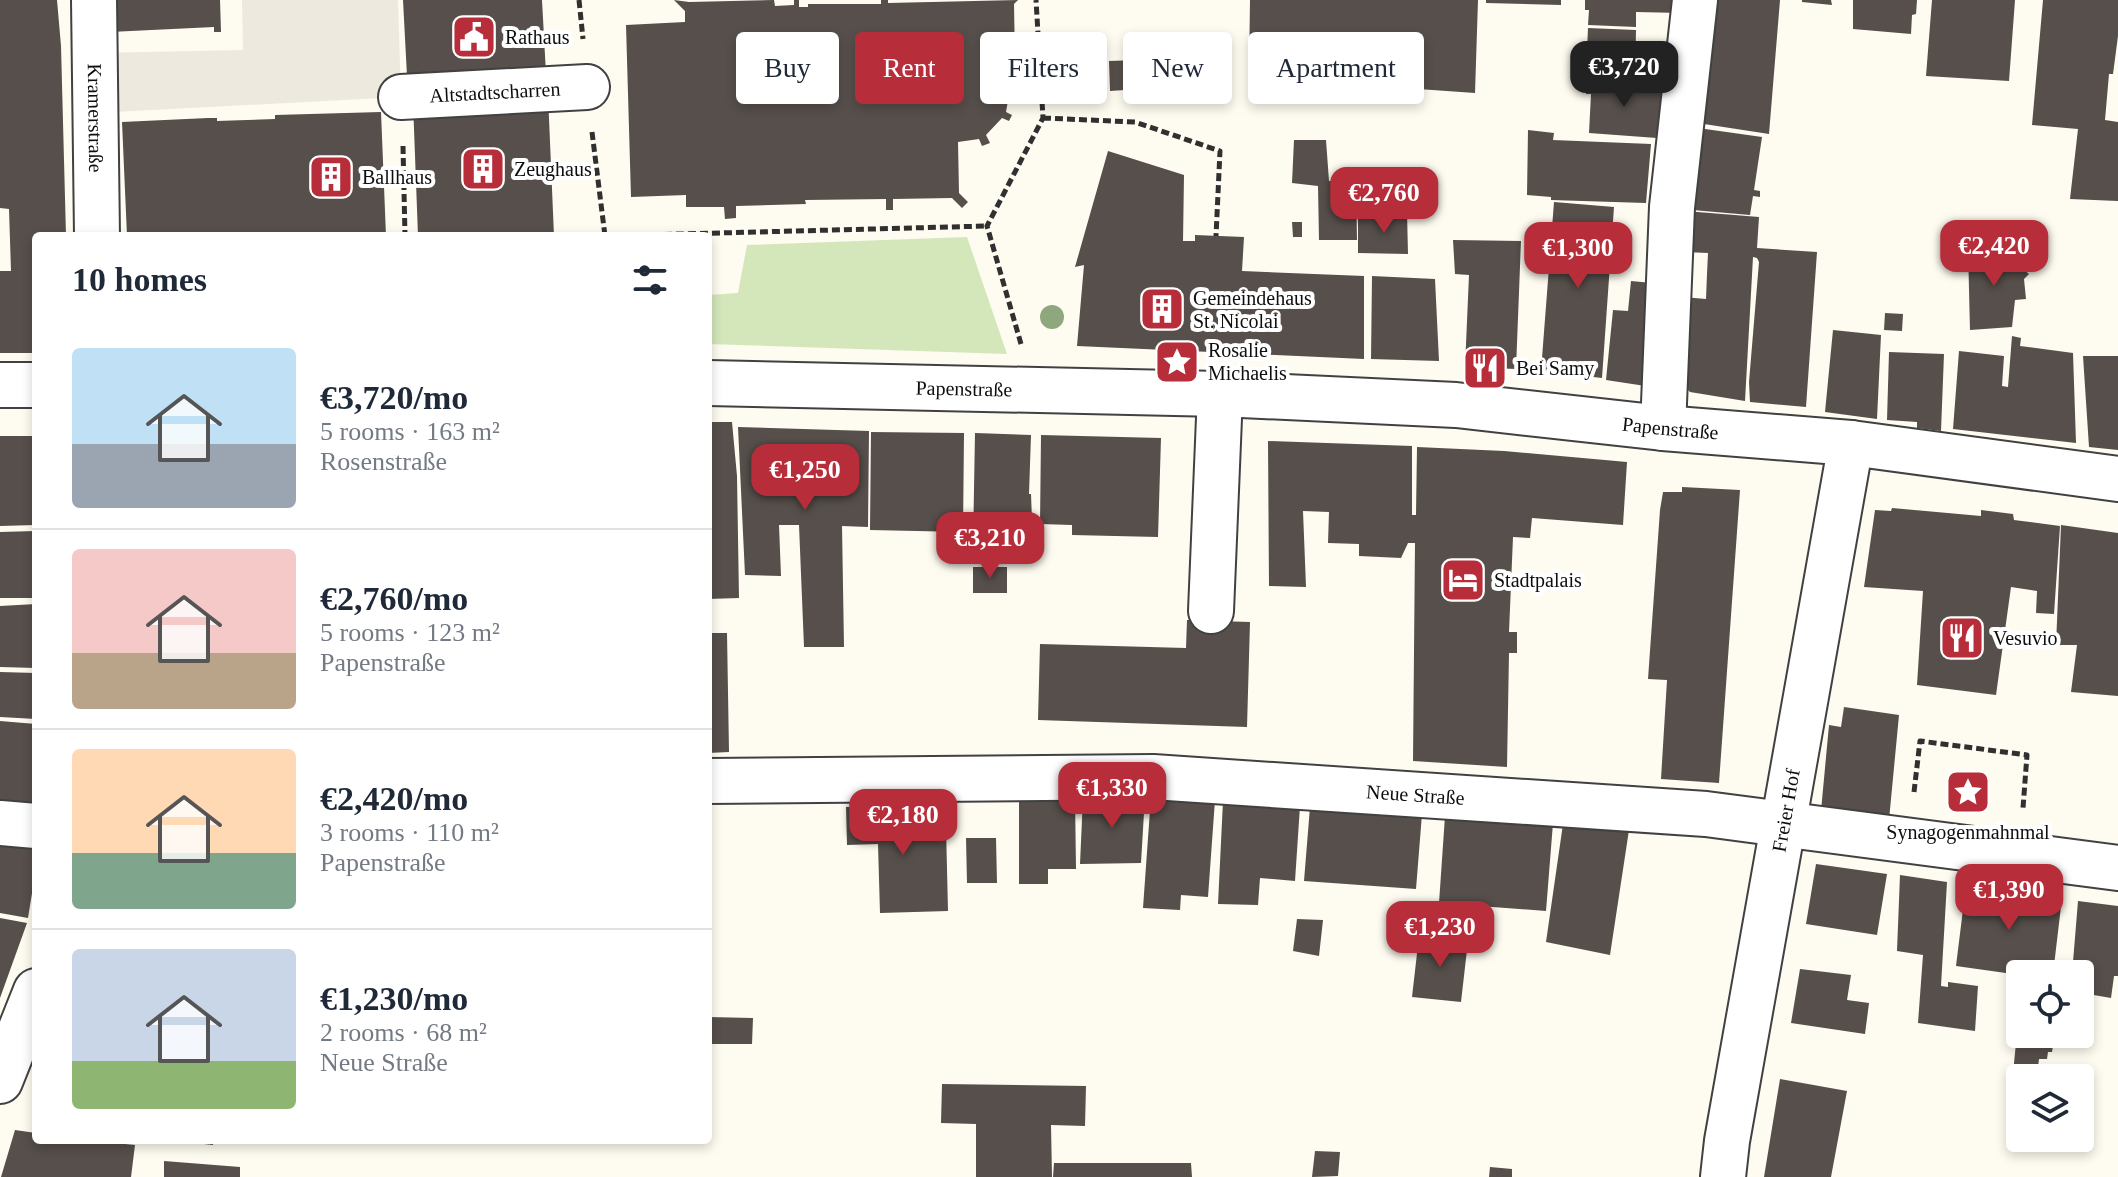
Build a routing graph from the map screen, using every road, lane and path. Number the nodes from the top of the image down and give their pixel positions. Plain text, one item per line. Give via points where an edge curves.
1 (94, 0) edge
2 (1036, 0) edge
3 (1695, 0) edge
4 (587, 87) dead end
5 (401, 97) joint
6 (1043, 118) junction
7 (987, 226) junction
8 (97, 232) edge
9 (405, 232) edge
10 (712, 233) edge
11 (1216, 236) dead end
12 (712, 383) edge
13 (0, 385) edge
14 (32, 385) edge
15 (1034, 391) junction
16 (1220, 394) junction
17 (1663, 428) junction
18 (1851, 443) junction
19 (2118, 479) edge
20 (1211, 611) dead end
21 (712, 781) edge
22 (0, 823) edge
23 (1782, 824) junction
24 (32, 826) edge
25 (1909, 841) junction
26 (2018, 855) junction
27 (2118, 868) edge
28 (32, 1001) edge
29 (0, 1081) edge
30 (1723, 1177) edge

1 - 8 street, Kramerstraße
2 - 6 path
3 - 17 street via 1672,207
4 - 5 street, Altstadtscharren
5 - 9 path
6 - 7 path
6 - 11 path via 1135,122 1220,151
7 - 10 path
7 - 15 path
12 - 15 street, Papenstraße
13 - 14 street
15 - 16 street, Papenstraße
16 - 17 street, Papenstraße via 1456,405
16 - 20 street
17 - 18 street, Papenstraße
18 - 19 street, Papenstraße
18 - 23 street, Freier Hof
21 - 23 street, Neue Straße via 1153,777 1621,807
22 - 24 street
23 - 25 street, Neue Straße
23 - 30 street, Freier Hof
25 - 26 street, Neue Straße
25 - 26 path via 1920,741 2027,755
26 - 27 street, Neue Straße
28 - 29 street

